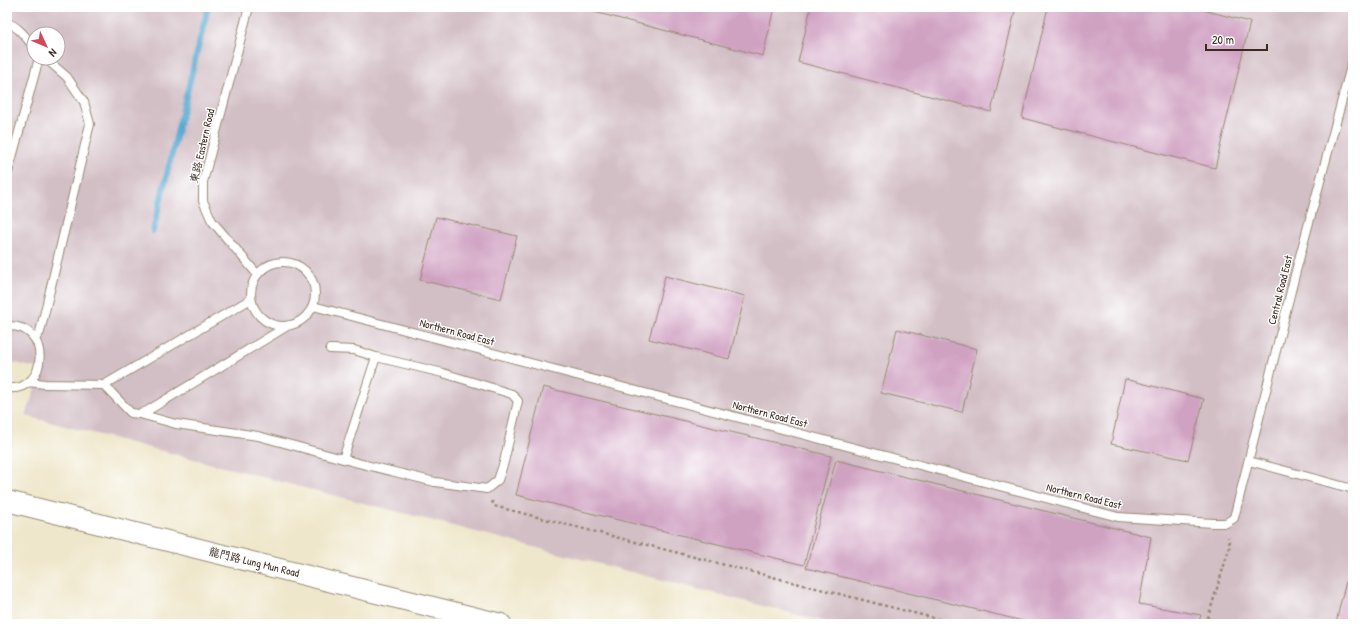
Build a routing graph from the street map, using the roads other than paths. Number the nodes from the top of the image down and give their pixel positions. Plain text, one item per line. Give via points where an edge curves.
1 (249, 7) edge
2 (7, 23) edge
3 (26, 37) edge
4 (1353, 59) edge
5 (37, 66) edge
6 (54, 66) edge
7 (7, 176) edge
8 (257, 274) junction
9 (251, 299) junction
10 (312, 306) junction
11 (289, 325) junction
12 (7, 326) edge
13 (34, 339) junction
14 (330, 349) dead end
15 (376, 357) junction
16 (28, 382) junction
17 (104, 385) junction
18 (7, 388) edge
19 (140, 414) junction
20 (344, 459) junction
21 (1249, 461) junction
22 (1353, 489) edge
23 (7, 501) edge
24 (1226, 523) joint
25 (501, 624) edge

1 - 8 lane, 東路 Eastern Road via 203,182 203,201 212,222
2 - 3 lane via 20,30
4 - 21 lane, Central Road East via 1297,267
5 - 7 lane
6 - 13 lane via 67,77 84,102 90,124 40,332
8 - 9 lane via 251,290
8 - 10 lane via 274,263 294,264 303,269 309,276 315,295
9 - 11 lane via 260,317 279,326
9 - 17 lane
10 - 11 lane via 299,322
10 - 24 lane, Northern Road East via 1118,517
11 - 19 lane
12 - 13 lane via 22,328
13 - 16 lane via 40,351 40,362 37,372
14 - 15 lane via 354,350
15 - 20 lane
15 - 20 lane via 443,373 512,394 518,402 504,462 498,480 487,489 435,482
16 - 17 lane
16 - 18 lane via 22,386
17 - 19 lane via 131,413
19 - 20 lane via 176,424 258,436
21 - 22 lane
21 - 24 lane, Central Road East via 1234,518
23 - 25 street, 龍門路 Lung Mun Road

